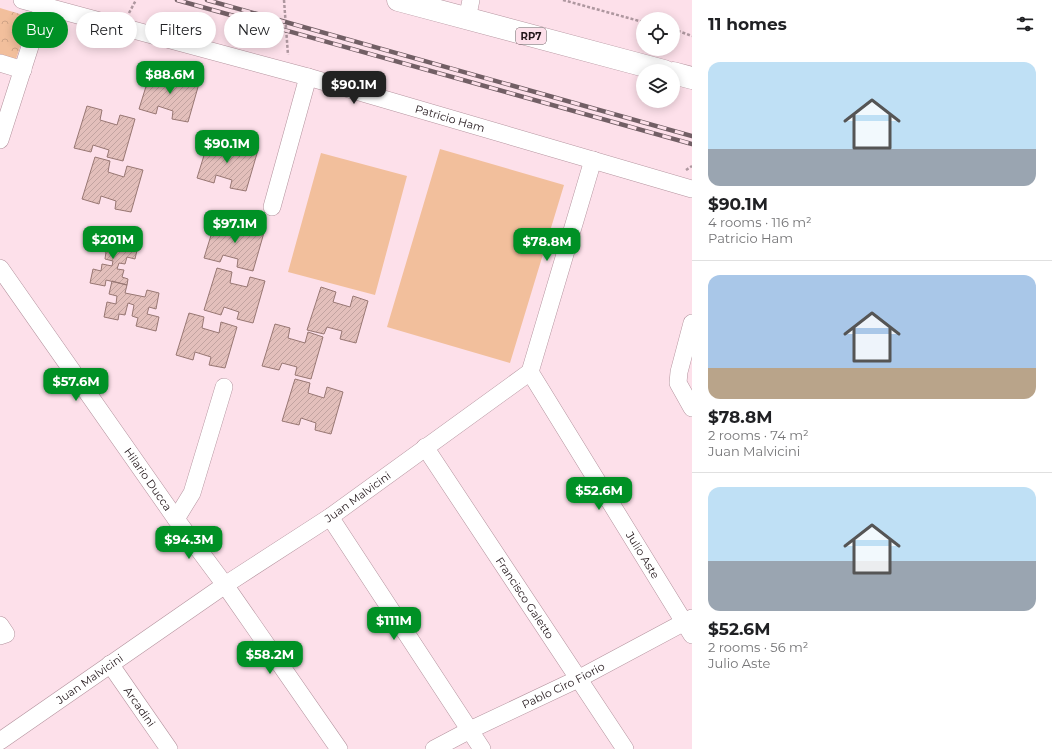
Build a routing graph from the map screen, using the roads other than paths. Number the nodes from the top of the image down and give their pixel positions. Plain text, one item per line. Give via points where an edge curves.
1 (22, 0) edge
2 (398, 0) edge
3 (43, 6) junction
4 (469, 9) edge
5 (0, 63) edge
6 (642, 64) edge
7 (23, 70) junction
8 (680, 75) edge
9 (308, 77) junction
10 (692, 78) edge
11 (0, 140) edge
12 (593, 160) junction
13 (692, 189) edge
14 (272, 207) dead end
15 (0, 268) edge
16 (692, 323) edge
17 (530, 372) junction
18 (224, 387) dead end
19 (692, 408) edge
20 (426, 447) junction
21 (330, 517) junction
22 (176, 519) junction
23 (224, 585) junction
24 (689, 625) edge
25 (110, 664) junction
26 (578, 679) junction
27 (470, 730) junction
28 (0, 742) edge
29 (4, 749) edge
30 (169, 749) edge
31 (339, 749) edge
32 (434, 749) edge
33 (482, 749) edge
34 (625, 749) edge

1 - 3 street, Patricio Ham
2 - 4 main road, RP7
3 - 7 street
3 - 9 street, Patricio Ham
4 - 6 main road, RP7
5 - 7 street
7 - 11 street
8 - 10 main road
9 - 12 street, Patricio Ham
9 - 14 street
12 - 13 street, Patricio Ham
12 - 17 street
15 - 22 street, Hilario Ducca
16 - 19 street via 678,383
17 - 20 street, Juan Malvicini
17 - 24 street, Julio Aste
18 - 22 street via 192,493
20 - 21 street, Juan Malvicini
20 - 26 street, Francisco Galetto
21 - 23 street, Juan Malvicini
21 - 27 street
22 - 23 street, Hilario Ducca
23 - 25 street, Juan Malvicini
23 - 31 street, Hilario Ducca
24 - 26 street, Pablo Ciro Fiorio
25 - 28 street, Juan Malvicini
25 - 30 street, Arcadini
26 - 27 street, Pablo Ciro Fiorio
26 - 34 street, Francisco Galetto
27 - 32 street, Pablo Ciro Fiorio
27 - 33 street
28 - 29 street

